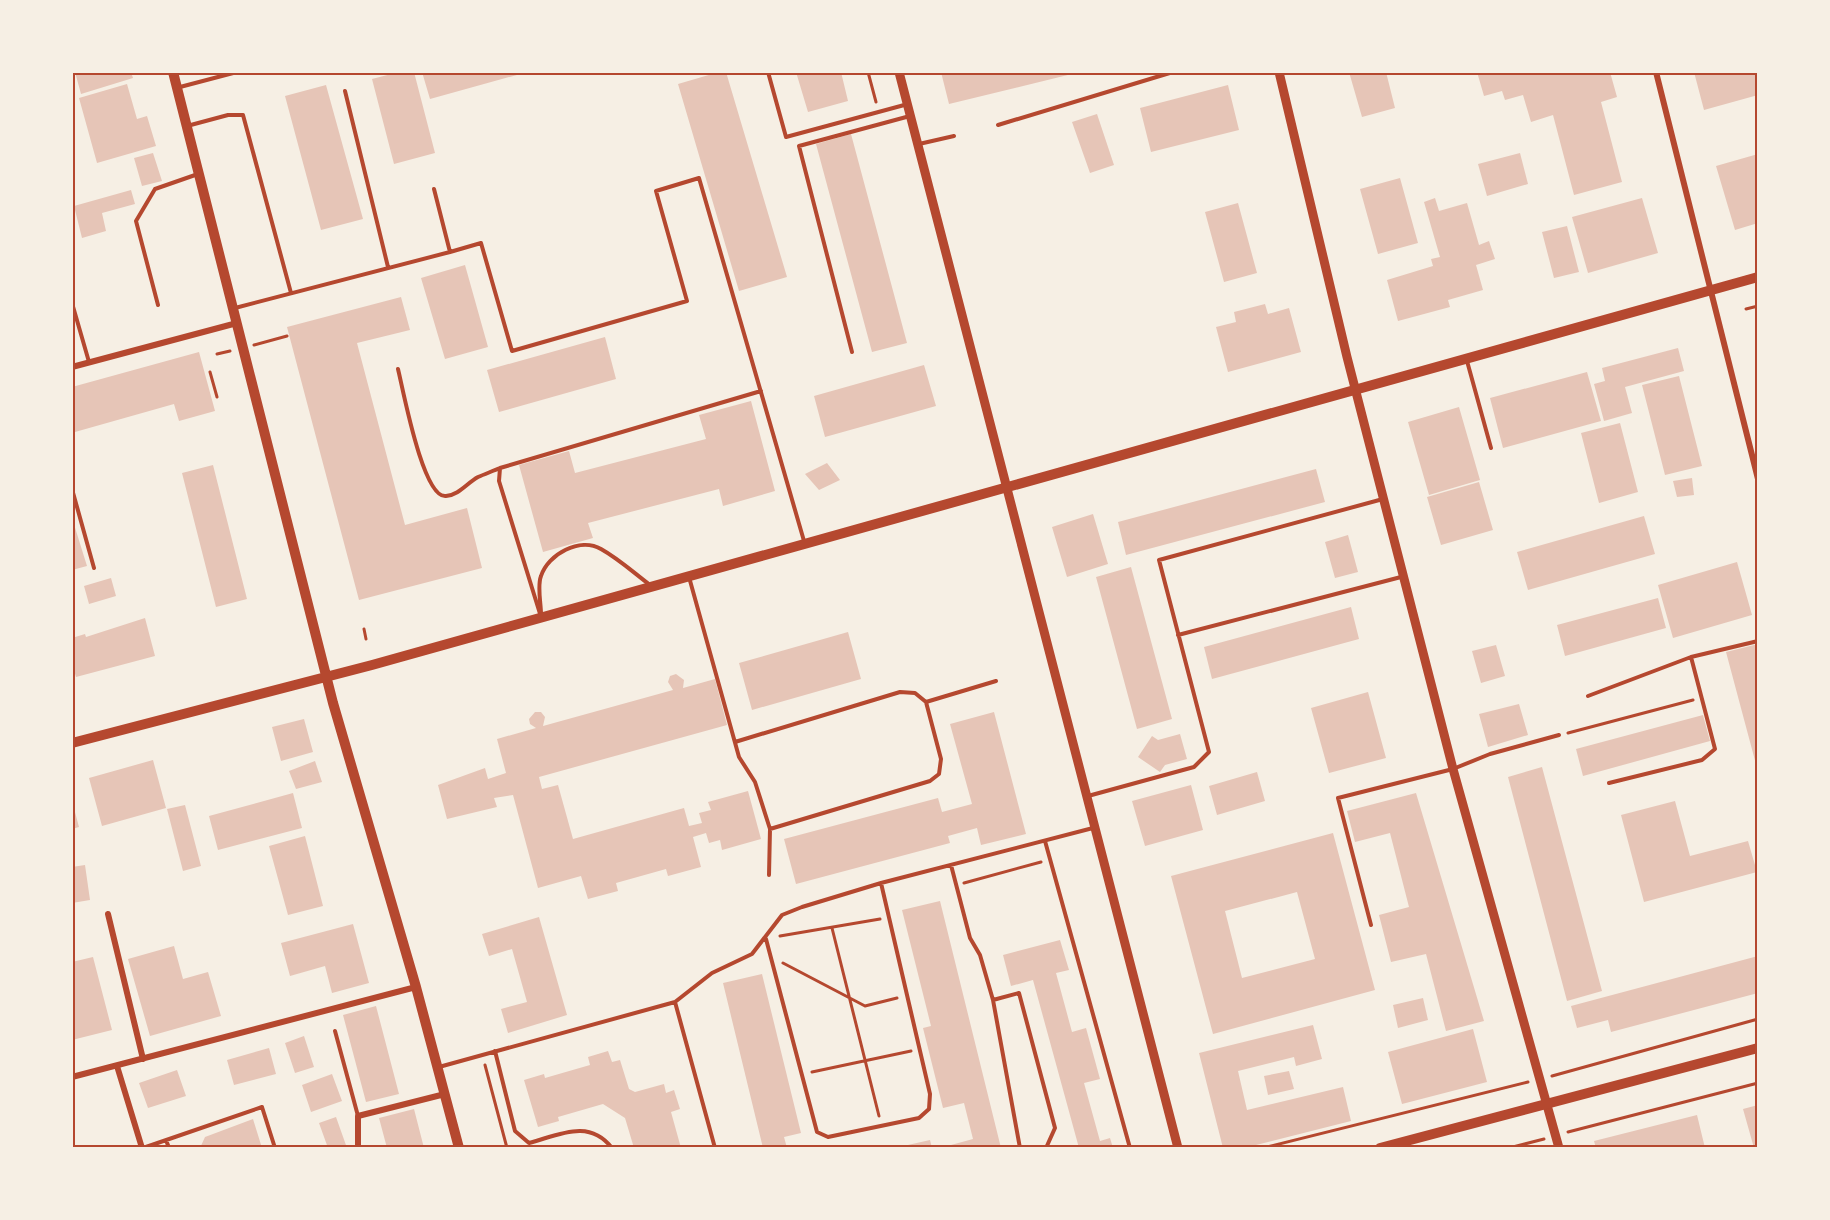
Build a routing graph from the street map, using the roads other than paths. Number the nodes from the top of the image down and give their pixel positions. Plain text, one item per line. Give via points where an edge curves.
1 (173, 72) edge
2 (237, 72) edge
3 (768, 72) edge
4 (899, 72) edge
5 (1173, 72) edge
6 (1279, 72) edge
7 (1656, 72) edge
8 (177, 88) junction
9 (345, 91) dead end
10 (908, 104) junction
11 (911, 116) junction
12 (998, 125) dead end
13 (187, 126) junction
14 (954, 136) dead end
15 (918, 144) junction
16 (199, 174) junction
17 (434, 189) dead end
18 (450, 252) junction
19 (388, 267) junction
20 (1758, 277) edge
21 (1709, 292) junction
22 (291, 293) junction
23 (72, 303) edge
24 (158, 305) dead end
25 (234, 308) junction
26 (238, 323) junction
27 (852, 352) dead end
28 (1466, 360) junction
29 (89, 362) junction
30 (72, 367) edge
31 (398, 369) dead end
32 (761, 391) junction
33 (1357, 391) junction
34 (1491, 447) dead end
35 (500, 468) junction
36 (1758, 479) edge
37 (1007, 488) junction
38 (72, 489) edge
39 (1384, 499) junction
40 (805, 544) junction
41 (94, 568) dead end
42 (688, 576) junction
43 (1404, 576) junction
44 (652, 586) junction
45 (541, 617) junction
46 (1178, 635) junction
47 (1758, 641) edge
48 (1691, 657) junction
49 (327, 677) junction
50 (996, 681) dead end
51 (1588, 696) dead end
52 (926, 702) junction
53 (1559, 735) road end
54 (735, 742) junction
55 (72, 743) edge
56 (1453, 769) junction
57 (1609, 783) dead end
58 (1088, 796) junction
59 (1096, 827) junction
60 (770, 828) junction
61 (1045, 841) junction
62 (951, 866) junction
63 (769, 875) dead end
64 (881, 883) junction
65 (108, 914) dead end
66 (1371, 925) dead end
67 (766, 938) junction
68 (416, 987) junction
69 (993, 1000) junction
70 (675, 1002) junction
71 (335, 1030) dead end
72 (1758, 1048) edge
73 (495, 1051) junction
74 (144, 1059) junction
75 (117, 1066) junction
76 (438, 1068) junction
77 (72, 1077) edge
78 (445, 1094) junction
79 (1547, 1105) junction
80 (358, 1116) junction
81 (166, 1140) junction
82 (142, 1148) edge
83 (169, 1148) edge
84 (275, 1148) edge
85 (357, 1148) edge
86 (459, 1148) edge
87 (612, 1148) edge
88 (715, 1148) edge
89 (1020, 1148) edge
90 (1046, 1148) edge
91 (1130, 1148) edge
92 (1178, 1148) edge
93 (1380, 1148) edge
94 (1558, 1148) edge

1 - 8 main road
2 - 8 lane
3 - 10 lane via 786,137
4 - 10 street
5 - 12 lane
6 - 33 street
7 - 21 street
8 - 13 main road
9 - 19 lane
10 - 11 street
11 - 15 street
11 - 27 lane via 799,146
13 - 16 main road
13 - 22 lane via 243,115
14 - 15 lane
15 - 37 street
16 - 24 lane via 155,189 136,221
16 - 25 main road
17 - 18 lane
18 - 19 lane
18 - 32 lane via 481,243 512,351 687,301 656,192 699,178
19 - 22 lane
20 - 21 main road
21 - 28 main road
21 - 36 street
22 - 25 lane
23 - 29 lane
25 - 26 main road
26 - 29 street
26 - 49 main road
28 - 33 main road
28 - 34 lane
29 - 30 street
31 - 35 lane via 423,469 433,489 447,496
32 - 35 lane
32 - 40 lane
33 - 37 main road
33 - 39 street
35 - 45 lane via 500,481
37 - 40 main road
37 - 58 street
38 - 41 lane
39 - 43 street
39 - 46 lane via 1159,560
40 - 42 main road
42 - 44 main road
42 - 54 lane
43 - 46 lane
43 - 56 street
44 - 45 main road
44 - 45 lane via 600,548 583,545 561,552 540,577
45 - 49 main road
46 - 58 lane via 1209,752 1194,768
47 - 48 lane
48 - 51 lane
48 - 57 lane via 1716,749 1702,760
49 - 55 main road
49 - 68 main road
50 - 52 lane
52 - 54 lane via 915,693 900,692
52 - 60 lane via 941,759 939,774 930,781
53 - 56 lane
54 - 60 lane via 745,769 755,782
56 - 66 lane via 1338,798
56 - 79 street
58 - 59 street
59 - 61 lane
59 - 92 street
60 - 63 lane
61 - 62 lane
61 - 91 lane
62 - 64 lane
62 - 69 lane via 970,938 980,955
64 - 67 lane via 782,915 772,924
64 - 67 lane via 930,1094 929,1109 919,1118 828,1137 817,1132
65 - 74 street
67 - 70 lane via 752,954 712,974
68 - 74 street
68 - 76 main road
69 - 89 lane
69 - 90 lane via 1019,993 1054,1128
70 - 73 lane
70 - 88 lane
71 - 80 lane
72 - 79 main road
73 - 76 lane
73 - 87 lane via 515,1131 521,1139 529,1143 580,1130 602,1135
74 - 75 street
75 - 77 street
75 - 82 street
76 - 78 main road
78 - 80 street
78 - 86 main road
79 - 93 main road
79 - 94 street
80 - 85 street
81 - 82 lane
81 - 83 lane
81 - 84 lane via 262,1107

